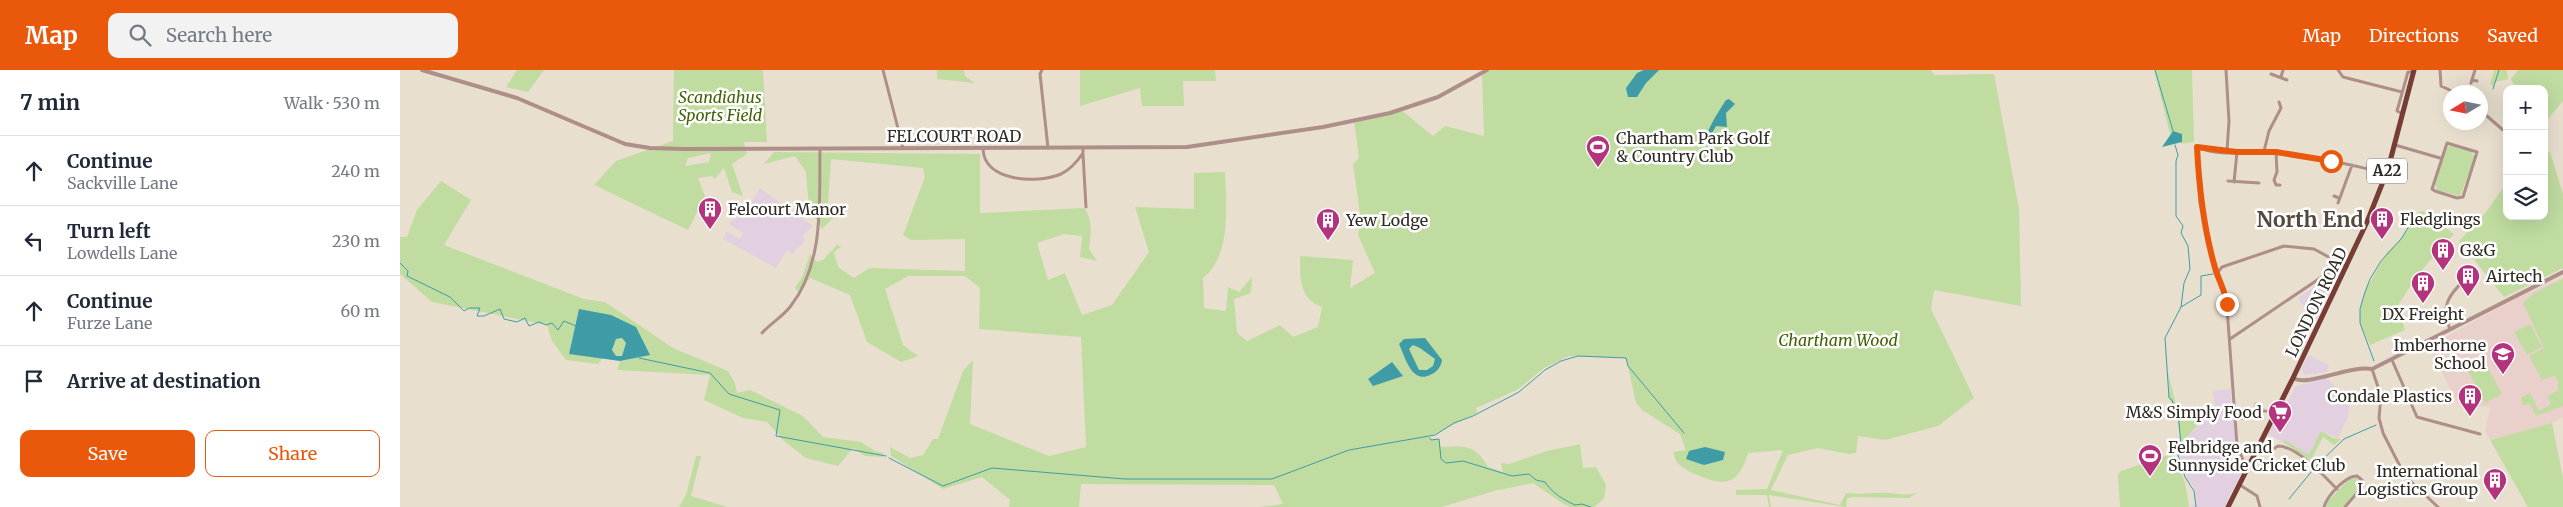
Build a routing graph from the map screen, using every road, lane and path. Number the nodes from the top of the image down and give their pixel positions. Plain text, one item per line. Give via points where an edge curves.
1 (422, 70) edge
2 (883, 70) edge
3 (1042, 70) edge
4 (1487, 70) edge
5 (2226, 70) edge
6 (2283, 70) edge
7 (2338, 70) edge
8 (2440, 70) edge
9 (2475, 70) edge
10 (2414, 71) edge
11 (2270, 74) dead end
12 (2281, 77) junction
13 (2287, 80) dead end
14 (2477, 82) dead end
15 (2443, 87) edge
16 (2402, 92) junction
17 (2279, 102) dead end
18 (2403, 114) junction
19 (2488, 117) edge
20 (2503, 130) dead end
21 (2395, 145) junction
22 (820, 148) junction
23 (903, 148) junction
24 (983, 148) junction
25 (1048, 149) junction
26 (1083, 151) junction
27 (2227, 151) junction
28 (2264, 151) junction
29 (2237, 152) junction
30 (2276, 152) junction
31 (2440, 158) junction
32 (2352, 165) junction
33 (2386, 173) junction
34 (2228, 181) dead end
35 (2234, 182) junction
36 (2260, 183) dead end
37 (2280, 185) dead end
38 (2334, 196) dead end
39 (2339, 198) junction
40 (2338, 203) dead end
41 (1086, 207) dead end
42 (2344, 266) junction
43 (2218, 272) junction
44 (2563, 272) edge
45 (2462, 276) dead end
46 (2450, 329) junction
47 (762, 333) dead end
48 (2229, 340) junction
49 (2392, 360) junction
50 (2372, 369) junction
51 (2293, 378) junction
52 (2256, 404) dead end
53 (2257, 411) junction
54 (2266, 411) dead end
55 (2236, 420) junction
56 (2480, 434) dead end
57 (2257, 449) junction
58 (2250, 464) junction
59 (2240, 485) junction
60 (2337, 489) junction
61 (2435, 503) junction
62 (2228, 507) edge
63 (2260, 507) edge
64 (2324, 507) edge
65 (2345, 507) edge
66 (2431, 507) edge
67 (2438, 507) edge

1 - 22 street, FELCOURT ROAD via 517,98 568,117 609,138 641,148
2 - 23 street
3 - 25 street
4 - 26 street, FELCOURT ROAD via 1453,90 1423,102 1390,113 1323,127 1187,147
5 - 27 street
6 - 12 street
7 - 16 street via 2343,77
8 - 15 street
9 - 14 street via 2471,81
10 - 16 street via 2408,72
10 - 18 highway, LONDON ROAD / A22
11 - 12 street
12 - 13 street
16 - 18 street via 2397,111
17 - 28 street via 2281,108 2269,131
18 - 21 highway, LONDON ROAD / A22
19 - 20 street
21 - 31 street
21 - 33 highway, LONDON ROAD / A22
22 - 23 street, FELCOURT ROAD
22 - 47 street via 820,210 814,258 791,306
23 - 24 street, FELCOURT ROAD
24 - 25 street, FELCOURT ROAD
24 - 26 street via 987,160 996,170 1025,180 1046,179 1060,174 1075,164
25 - 26 street, FELCOURT ROAD
26 - 41 street
27 - 29 street
27 - 43 street via 2197,147 2200,203
28 - 29 street
28 - 30 street
29 - 35 street
30 - 32 street
30 - 37 street via 2274,180 2276,185
31 - 31 street via 2447,143 2477,152 2463,197 2457,198 2432,188
32 - 33 street
32 - 39 street
33 - 42 highway, LONDON ROAD / A22
34 - 35 street
35 - 36 street
38 - 39 street
39 - 40 street
42 - 43 street via 2314,249 2284,246 2222,267
42 - 48 street
42 - 51 highway, LONDON ROAD / A22
43 - 48 street via 2226,294
44 - 46 street
45 - 46 street via 2467,281 2451,292 2448,299 2445,316
46 - 49 street
48 - 55 street
49 - 50 street
49 - 56 street via 2417,417
50 - 51 street via 2349,370 2305,382
50 - 61 street via 2381,396 2379,418 2383,432 2405,476
51 - 57 highway, LONDON ROAD / A22
52 - 53 street
53 - 54 street
53 - 55 street via 2253,418
55 - 58 street via 2239,454
57 - 58 highway, LONDON ROAD / A22
57 - 60 street via 2270,451 2278,446 2285,447 2312,464
58 - 59 highway, LONDON ROAD / A22
59 - 62 highway, LONDON ROAD / A22
59 - 63 street via 2257,496
60 - 64 street
60 - 65 street via 2351,475 2362,480 2362,487
61 - 66 street
61 - 67 street

